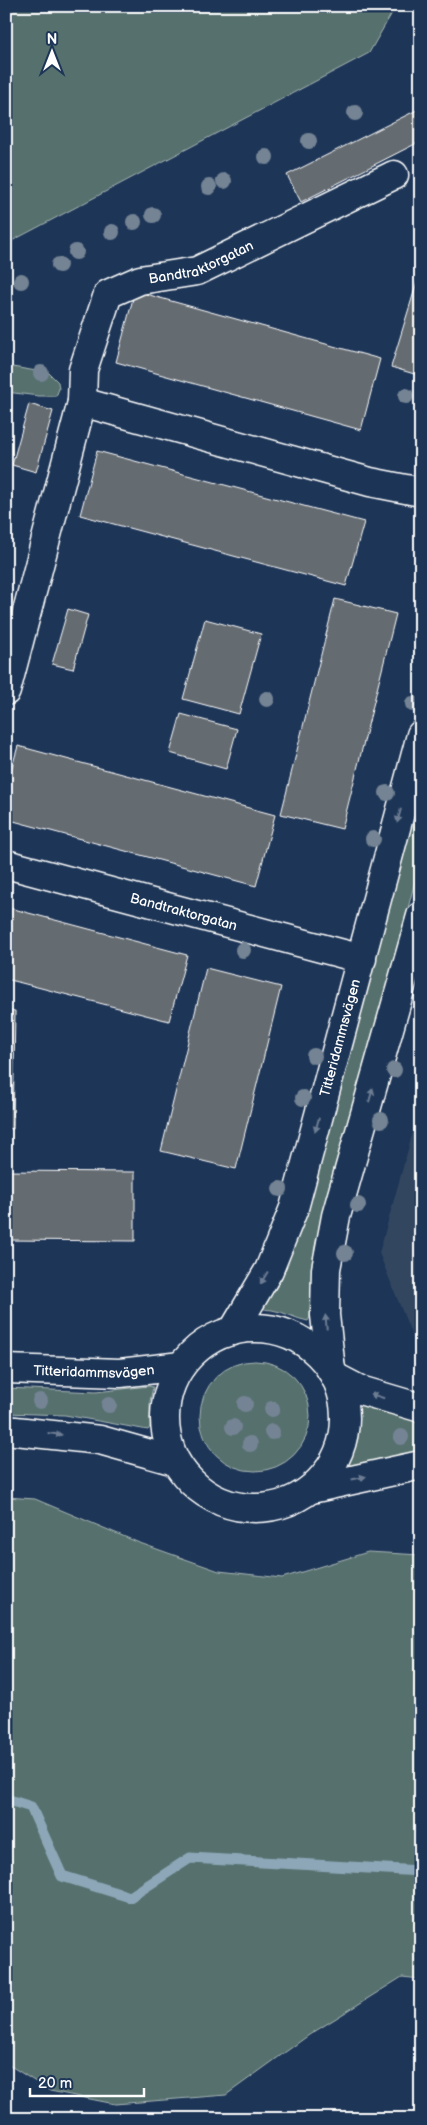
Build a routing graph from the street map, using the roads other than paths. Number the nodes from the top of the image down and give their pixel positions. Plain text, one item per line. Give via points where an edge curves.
1 (394, 175) dead end
2 (82, 402) junction
3 (421, 492) edge
4 (6, 691) edge
5 (421, 735) edge
6 (6, 864) edge
7 (421, 916) edge
8 (362, 959) junction
9 (233, 1331) junction
10 (181, 1366) junction
11 (6, 1369) edge
12 (333, 1374) junction
13 (421, 1408) edge
14 (6, 1430) edge
15 (175, 1462) junction
16 (421, 1465) edge
17 (311, 1489) junction

1 - 2 street, Bandtraktorgatan via 197,271 140,280 108,294 83,370
2 - 3 street via 370,482
2 - 4 street, Bandtraktorgatan
5 -> 8 street, Titteridammsvägen
6 - 8 street, Bandtraktorgatan
12 -> 7 street via 325,1315 326,1269 336,1216
8 -> 9 street, Titteridammsvägen via 294,1208 269,1270
9 - 10 street via 213,1338
9 - 12 street via 263,1329 299,1340 317,1353
10 - 11 street, Titteridammsvägen via 120,1373
10 - 15 street via 168,1396 166,1430
13 -> 12 street via 360,1390
12 - 17 street via 344,1400 344,1433 340,1449 328,1471
14 -> 15 street via 100,1440
15 - 17 street via 191,1482 212,1498 237,1507 263,1508 289,1502
17 -> 16 street

